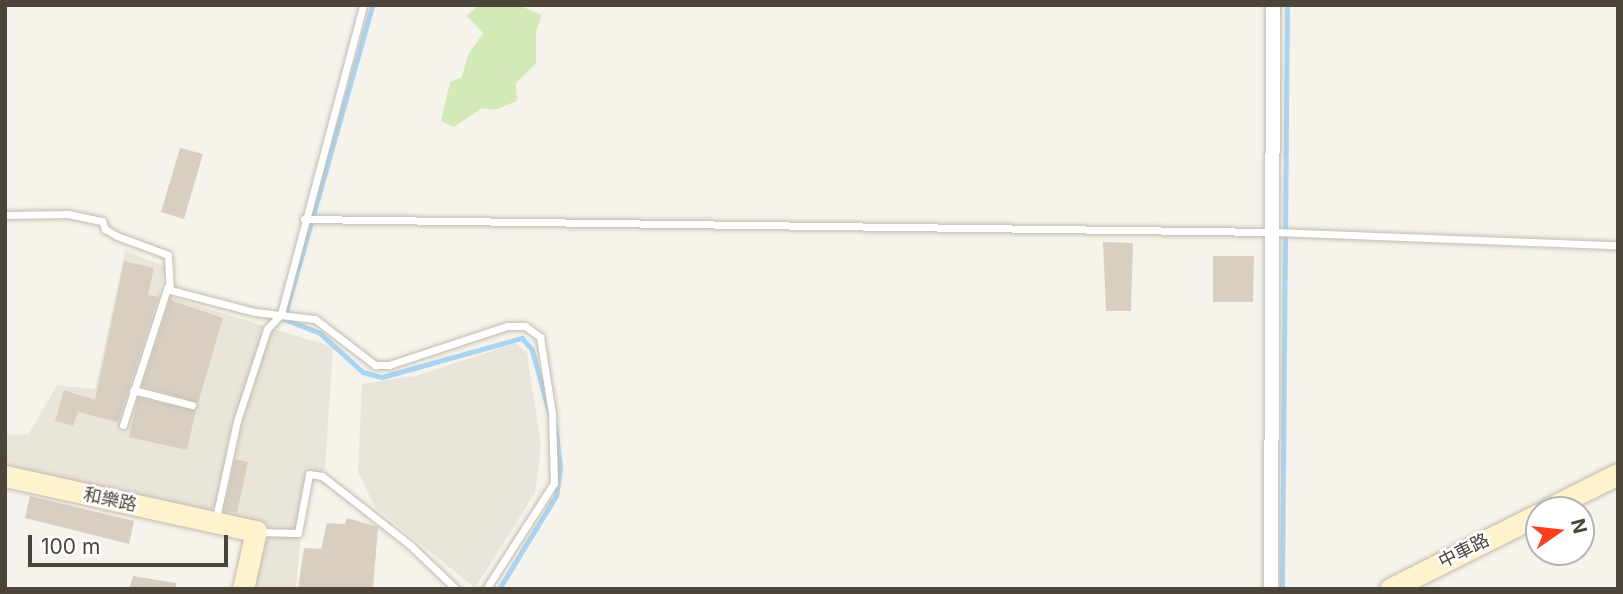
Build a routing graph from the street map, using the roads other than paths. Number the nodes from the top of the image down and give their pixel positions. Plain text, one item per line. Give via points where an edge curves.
1 (363, 5) edge
2 (1273, 5) edge
3 (5, 215) edge
4 (304, 219) junction
5 (1272, 232) junction
6 (1618, 245) edge
7 (167, 286) junction
8 (281, 314) junction
9 (133, 390) junction
10 (192, 405) dead end
11 (123, 425) dead end
12 (1618, 474) edge
13 (5, 476) edge
14 (1574, 496) edge
15 (1525, 521) edge
16 (215, 522) junction
17 (257, 531) junction
18 (243, 589) edge
19 (456, 589) edge
20 (486, 589) edge
21 (1271, 589) edge
22 (1390, 589) edge

1 - 4 lane
2 - 5 street
3 - 7 lane via 68,214 102,221 105,229 117,236 168,256
4 - 5 lane
4 - 8 lane
5 - 6 lane
5 - 21 street
7 - 8 lane via 255,312
7 - 9 lane
8 - 16 lane via 267,329 237,421
8 - 20 lane via 327,325 375,365 389,365 507,326 525,326 540,337 552,414 554,483
9 - 10 lane
9 - 11 lane
12 - 14 street
13 - 16 street, 和樂路
15 - 22 street, 中車路
16 - 17 street, 和樂路
17 - 18 street
17 - 19 lane via 298,533 309,474 322,476 410,545

